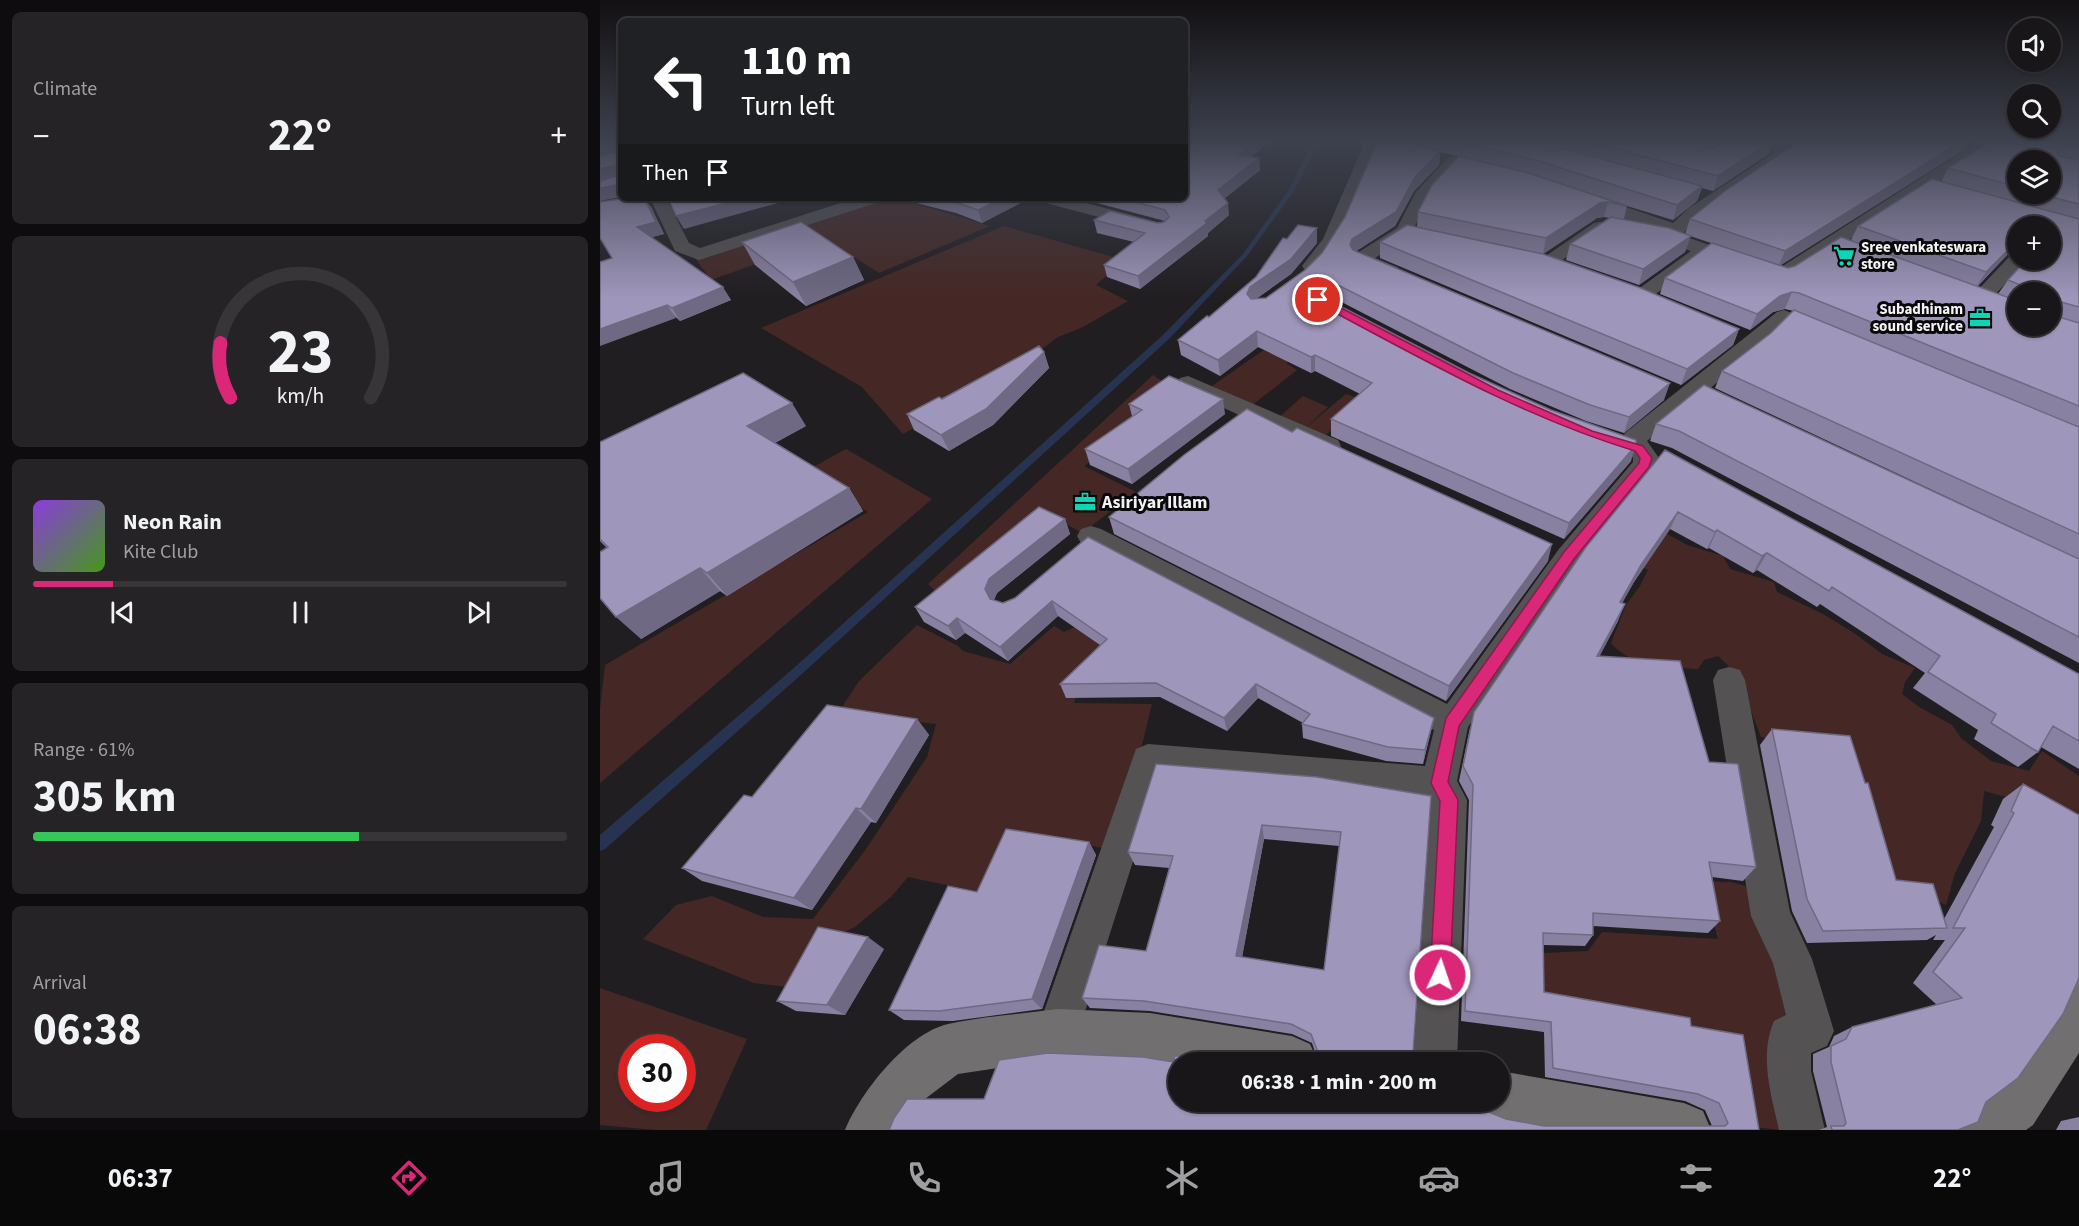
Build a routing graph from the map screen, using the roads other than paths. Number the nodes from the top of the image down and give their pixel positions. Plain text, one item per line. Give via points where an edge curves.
1 (1350, 193) edge
2 (1426, 193) edge
3 (1697, 193) edge
4 (1727, 193) edge
5 (1911, 193) edge
6 (1575, 196) edge
7 (1718, 199) junction
8 (656, 201) edge
9 (864, 201) edge
10 (1059, 201) edge
11 (1160, 228) edge
12 (1404, 231) junction
13 (1673, 234) junction
14 (1454, 243) edge
15 (1830, 243) junction
16 (1704, 249) junction
17 (1851, 251) edge
18 (1322, 253) junction
19 (1361, 259) junction
20 (1567, 270) edge
21 (2008, 270) edge
22 (1405, 278) edge
23 (1300, 280) edge
24 (1620, 289) edge
25 (1958, 292) edge
26 (1641, 296) junction
27 (1979, 300) junction
28 (1662, 305) edge
29 (1998, 307) edge
30 (1838, 339) edge
31 (1188, 384) edge
32 (1250, 410) junction
33 (1222, 430) edge
34 (1609, 439) edge
35 (1346, 453) edge
36 (1658, 455) junction
37 (1090, 536) edge
38 (1730, 680) dead end
39 (1452, 723) junction
40 (1439, 783) junction
41 (2079, 994) edge
42 (1058, 1034) junction
43 (1233, 1052) edge
44 (1436, 1052) edge
45 (1510, 1100) edge
46 (1589, 1121) edge
47 (872, 1130) edge
48 (1684, 1130) edge
49 (1802, 1130) edge
50 (1983, 1130) edge

1 - 18 street via 1332,240
2 - 12 street
3 - 7 street
4 - 7 street
5 - 15 street
6 - 13 street
7 - 13 street via 1695,212
8 - 9 street via 682,247 699,254
10 - 11 street
12 - 14 street
12 - 19 street
13 - 16 street
13 - 20 street via 1604,224 1537,260
15 - 16 street via 1779,276
15 - 17 street
16 - 26 street
18 - 19 street
18 - 23 street
19 - 22 street
21 - 27 street
24 - 26 street
25 - 27 street
26 - 28 street
27 - 29 street
30 - 36 street via 1784,316 1744,339 1689,394 1634,439
31 - 32 street
32 - 33 street
32 - 35 street
34 - 36 street
36 - 39 street via 1646,458 1645,464 1558,551
37 - 39 street
38 - 49 street via 1771,916 1792,959 1812,1031 1789,1036 1790,1071
39 - 40 street
40 - 42 street via 1148,760
40 - 44 street via 1449,800
41 - 50 street via 2058,1043 2027,1088 2014,1106
42 - 43 street via 1150,1038
42 - 47 street via 947,1050 907,1081
45 - 46 street
46 - 48 street

